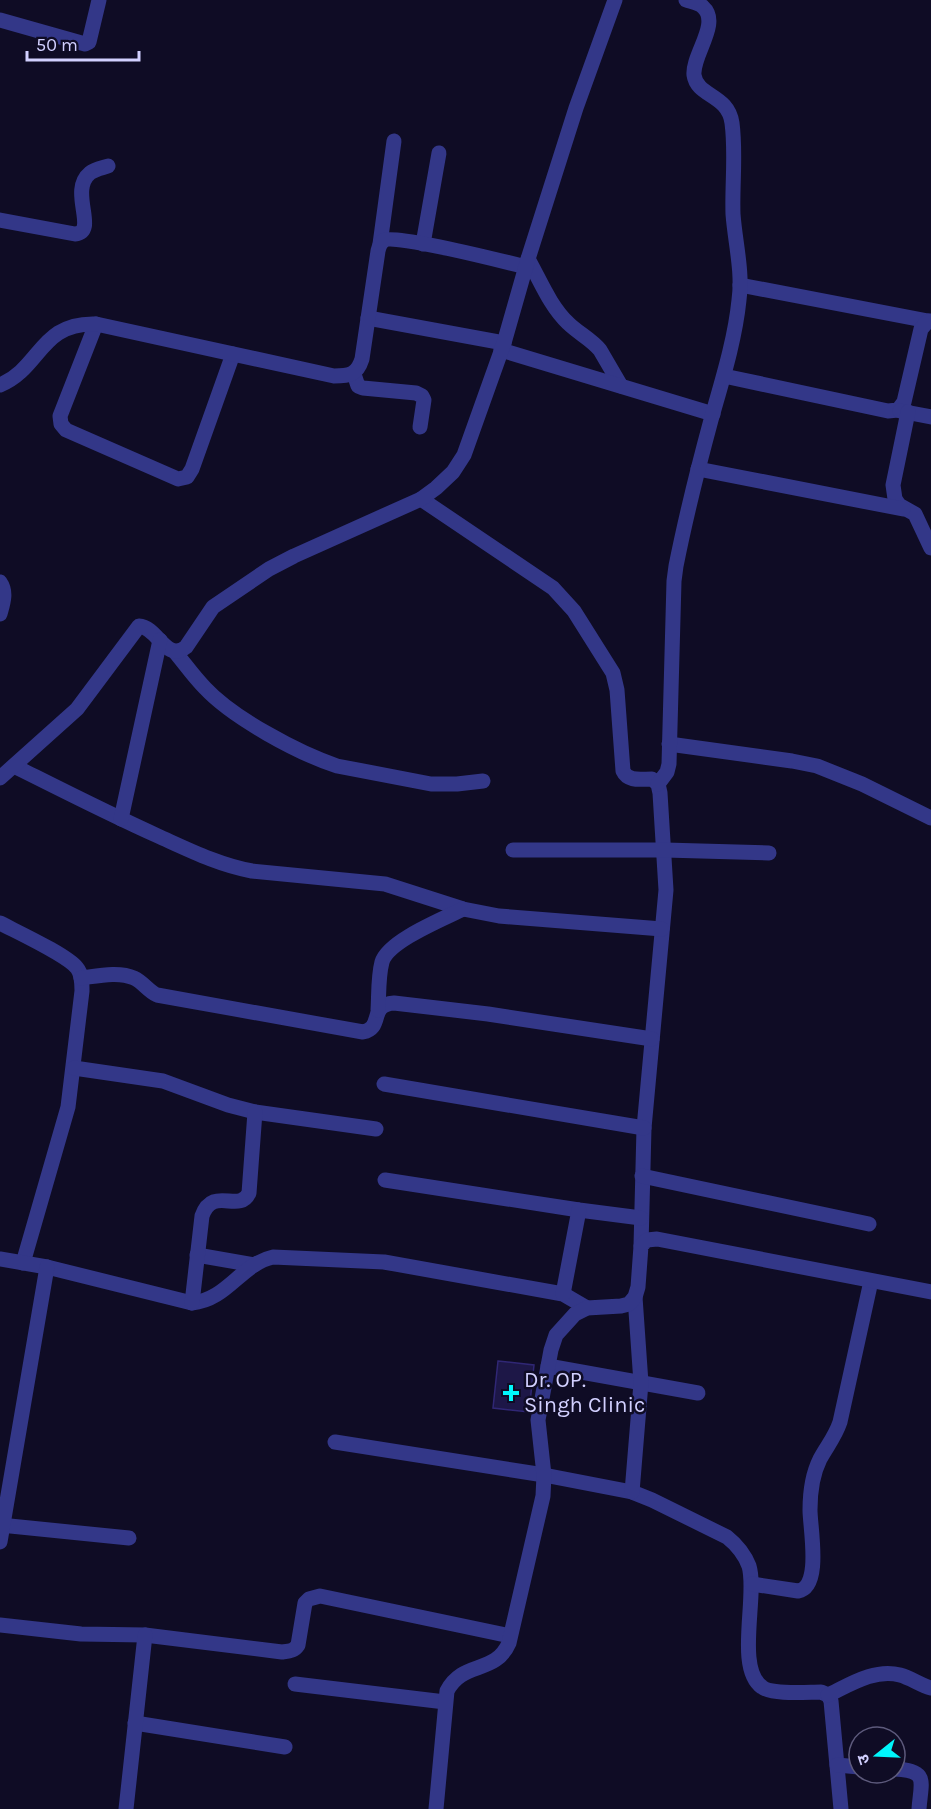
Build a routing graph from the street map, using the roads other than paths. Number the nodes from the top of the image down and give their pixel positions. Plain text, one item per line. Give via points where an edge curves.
1 (99, 0) edge
2 (615, 0) edge
3 (686, 0) edge
4 (0, 20) edge
5 (394, 141) dead end
6 (439, 153) dead end
7 (108, 166) dead end
8 (0, 220) edge
9 (380, 244) junction
10 (423, 244) junction
11 (527, 263) junction
12 (740, 285) junction
13 (368, 318) junction
14 (929, 321) edge
15 (96, 324) junction
16 (502, 346) junction
17 (233, 354) junction
18 (354, 374) junction
19 (724, 376) junction
20 (0, 385) edge
21 (621, 386) junction
22 (903, 411) junction
23 (713, 414) junction
24 (931, 417) edge
25 (420, 427) dead end
26 (698, 469) junction
27 (421, 499) junction
28 (903, 509) junction
29 (931, 548) edge
30 (0, 582) edge
31 (0, 614) edge
32 (160, 640) junction
33 (175, 652) junction
34 (669, 744) junction
35 (14, 766) junction
36 (0, 778) edge
37 (483, 781) dead end
38 (658, 784) junction
39 (931, 818) edge
40 (121, 819) junction
41 (513, 850) dead end
42 (665, 850) junction
43 (769, 853) dead end
44 (463, 909) junction
45 (0, 923) edge
46 (662, 929) junction
47 (81, 978) junction
48 (378, 1010) junction
49 (652, 1039) junction
50 (74, 1068) junction
51 (384, 1084) dead end
52 (255, 1112) junction
53 (644, 1128) junction
54 (376, 1129) dead end
55 (642, 1176) junction
56 (386, 1180) dead end
57 (579, 1210) junction
58 (641, 1218) junction
59 (868, 1224) dead end
60 (641, 1246) junction
61 (197, 1255) junction
62 (0, 1259) edge
63 (23, 1263) junction
64 (254, 1265) junction
65 (47, 1267) junction
66 (871, 1281) junction
67 (931, 1292) edge
68 (563, 1294) junction
69 (635, 1297) junction
70 (192, 1303) junction
71 (587, 1308) junction
72 (548, 1366) junction
73 (641, 1383) junction
74 (698, 1393) dead end
75 (335, 1442) dead end
76 (544, 1475) junction
77 (632, 1492) junction
78 (1, 1526) edge
79 (129, 1538) dead end
80 (0, 1542) edge
81 (752, 1584) junction
82 (0, 1625) edge
83 (145, 1635) junction
84 (510, 1636) junction
85 (295, 1684) dead end
86 (931, 1688) edge
87 (828, 1695) junction
88 (445, 1702) junction
89 (135, 1723) junction
90 (285, 1747) dead end
91 (837, 1765) junction
92 (847, 1766) edge
93 (907, 1771) edge
94 (126, 1809) edge
95 (436, 1809) edge
96 (841, 1809) edge
97 (919, 1809) edge

1 - 4 street via 92,36 85,44
2 - 11 street
3 - 12 street via 702,6 710,23 695,65 696,82 723,103 732,125 733,217
5 - 9 street
6 - 10 street
7 - 8 street via 90,173 81,187 85,224 81,234
9 - 10 street via 392,238
9 - 13 street
10 - 11 street
11 - 16 street
11 - 21 street via 559,313 600,350
12 - 14 street
12 - 19 street
13 - 16 street
13 - 18 street via 362,359
14 - 22 street via 921,329
15 - 17 street
15 - 17 street via 60,416 61,424 66,430 178,479 187,477 192,469
15 - 20 street via 76,325 55,335 22,371
16 - 21 street
16 - 27 street via 464,455 453,472
17 - 18 street via 334,376
18 - 25 street via 358,386 363,388 422,396
19 - 22 street
19 - 23 street
21 - 23 street
22 - 24 street
22 - 28 street via 893,485 895,499
23 - 26 street
26 - 28 street
26 - 34 street via 674,581
27 - 33 street via 269,569 213,607 186,647
27 - 38 street via 553,588 574,610 613,673 625,776 652,779
28 - 29 street via 915,514
30 - 31 street via 4,595
32 - 33 street
32 - 35 street via 145,626 139,626 77,709
32 - 40 street
33 - 37 street via 226,707 322,761 431,784
34 - 38 street via 667,772
34 - 39 street via 817,766
35 - 36 street
35 - 40 street
38 - 42 street
40 - 44 street via 234,868 386,884
41 - 42 street
42 - 43 street
42 - 46 street
44 - 46 street via 499,916
44 - 48 street via 399,942 386,953
45 - 47 street via 66,959 78,968
46 - 49 street
47 - 48 street via 125,975 157,994 363,1032 373,1028
47 - 50 street
48 - 49 street via 388,1004 429,1007
49 - 53 street
50 - 52 street via 163,1081
50 - 63 street via 64,1124
51 - 53 street
52 - 54 street
52 - 61 street via 249,1193 241,1201 218,1200 204,1208
53 - 55 street
55 - 58 street
55 - 59 street
56 - 57 street
57 - 58 street
57 - 68 street
58 - 60 street
60 - 66 street via 647,1240 657,1239
60 - 69 street
61 - 64 street
61 - 70 street
62 - 63 street
63 - 65 street
64 - 68 street via 273,1257 384,1262
64 - 70 street via 217,1296
65 - 70 street
65 - 78 street
66 - 67 street
66 - 81 street via 840,1422 813,1480 813,1562 808,1586 798,1591
68 - 71 street
69 - 71 street via 621,1306
69 - 73 street
71 - 72 street via 575,1314 556,1335
72 - 73 street
72 - 76 street via 538,1420
73 - 74 street
73 - 77 street
75 - 76 street
76 - 77 street
76 - 84 street via 543,1496
77 - 81 street via 727,1537 744,1555
78 - 79 street
78 - 80 street
81 - 87 street via 748,1642 756,1681 772,1691
82 - 83 street via 81,1634
83 - 84 street via 290,1652 298,1645 305,1603 320,1596
83 - 89 street
84 - 88 street via 504,1654 496,1661 460,1674 452,1682
85 - 88 street
86 - 87 street via 889,1673 867,1677
87 - 91 street
88 - 95 street
89 - 90 street
89 - 94 street
91 - 92 street
91 - 96 street
93 - 97 street via 916,1772 921,1782

